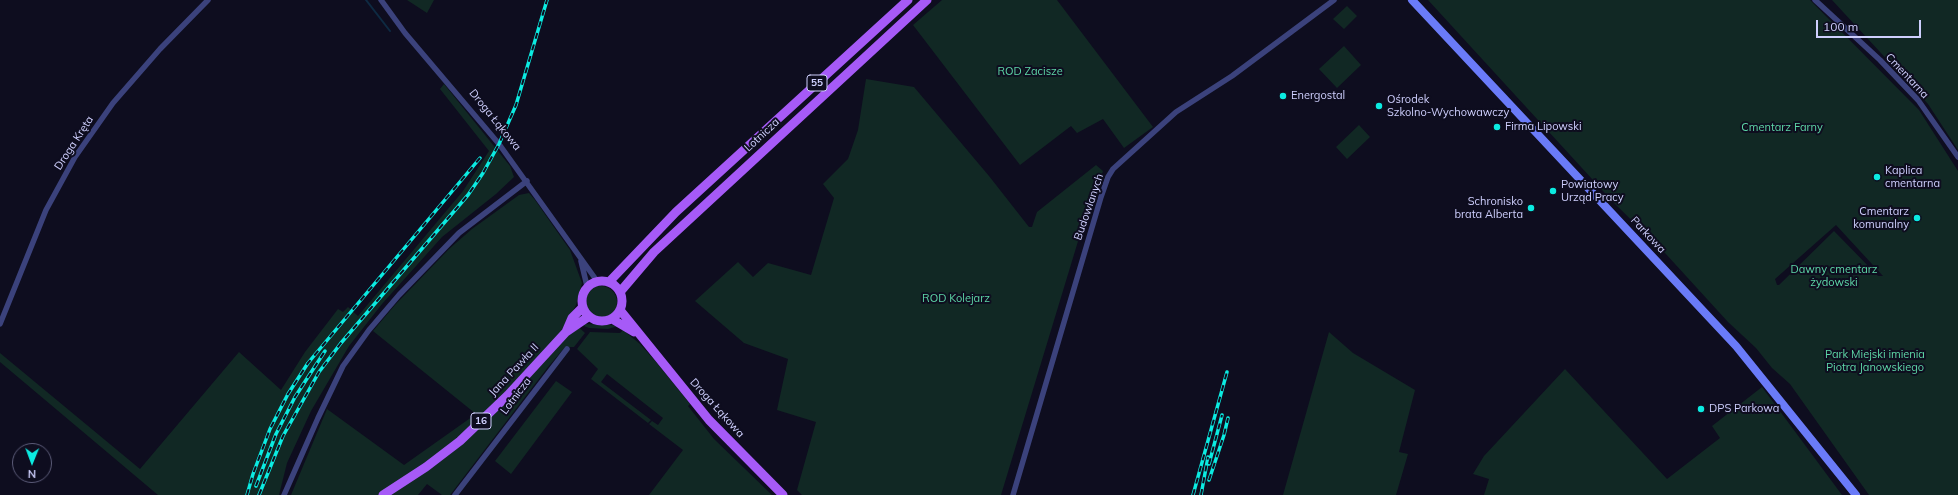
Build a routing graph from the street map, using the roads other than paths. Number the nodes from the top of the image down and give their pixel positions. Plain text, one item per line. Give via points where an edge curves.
1 (208, 0) edge
2 (381, 0) edge
3 (908, 0) edge
4 (927, 0) edge
5 (1334, 0) edge
6 (1412, 0) edge
7 (1815, 0) edge
8 (1958, 157) edge
9 (527, 181) junction
10 (581, 261) junction
11 (597, 281) junction
12 (609, 282) junction
13 (587, 286) junction
14 (620, 292) junction
15 (582, 308) junction
16 (620, 310) junction
17 (588, 317) junction
18 (612, 318) junction
19 (0, 324) edge
20 (566, 332) junction
21 (637, 333) junction
22 (567, 349) dead end
23 (284, 495) edge
24 (383, 495) edge
25 (455, 495) edge
26 (783, 495) edge
27 (1013, 495) edge
28 (1856, 495) edge

1 - 19 street, Droga Kręta via 113,103 75,157 46,210
2 - 9 street, Droga Łąkowa via 405,33 500,144
3 - 12 main road, Lotnicza / 55 via 676,212
4 - 14 main road, Lotnicza / 55 via 654,252
5 - 27 street, Budowlanych via 1232,76 1176,112 1111,173 1101,197
6 - 28 street, Parkowa via 1736,346
7 - 8 street, Cmentarna via 1880,60 1918,100
9 - 10 street, Droga Łąkowa via 568,238
9 - 23 street via 460,233 399,295 356,347 330,392
10 - 11 street, Droga Łąkowa
10 - 13 street, Droga Łąkowa
11 - 12 main road
11 - 13 main road
12 - 14 main road
13 - 15 main road, 16 via 582,296
14 - 16 main road
15 - 17 main road
15 - 20 main road, Jana Pawła II / 16 via 572,318
16 - 18 main road
16 - 21 main road, Droga Łąkowa
17 - 18 main road via 597,321
17 - 20 main road, Jana Pawła II / 16
18 - 21 main road, Droga Łąkowa
20 - 24 main road, Jana Pawła II / 16 via 508,395 460,441
21 - 26 main road, Droga Łąkowa via 709,420
22 - 25 street, Lotnicza

